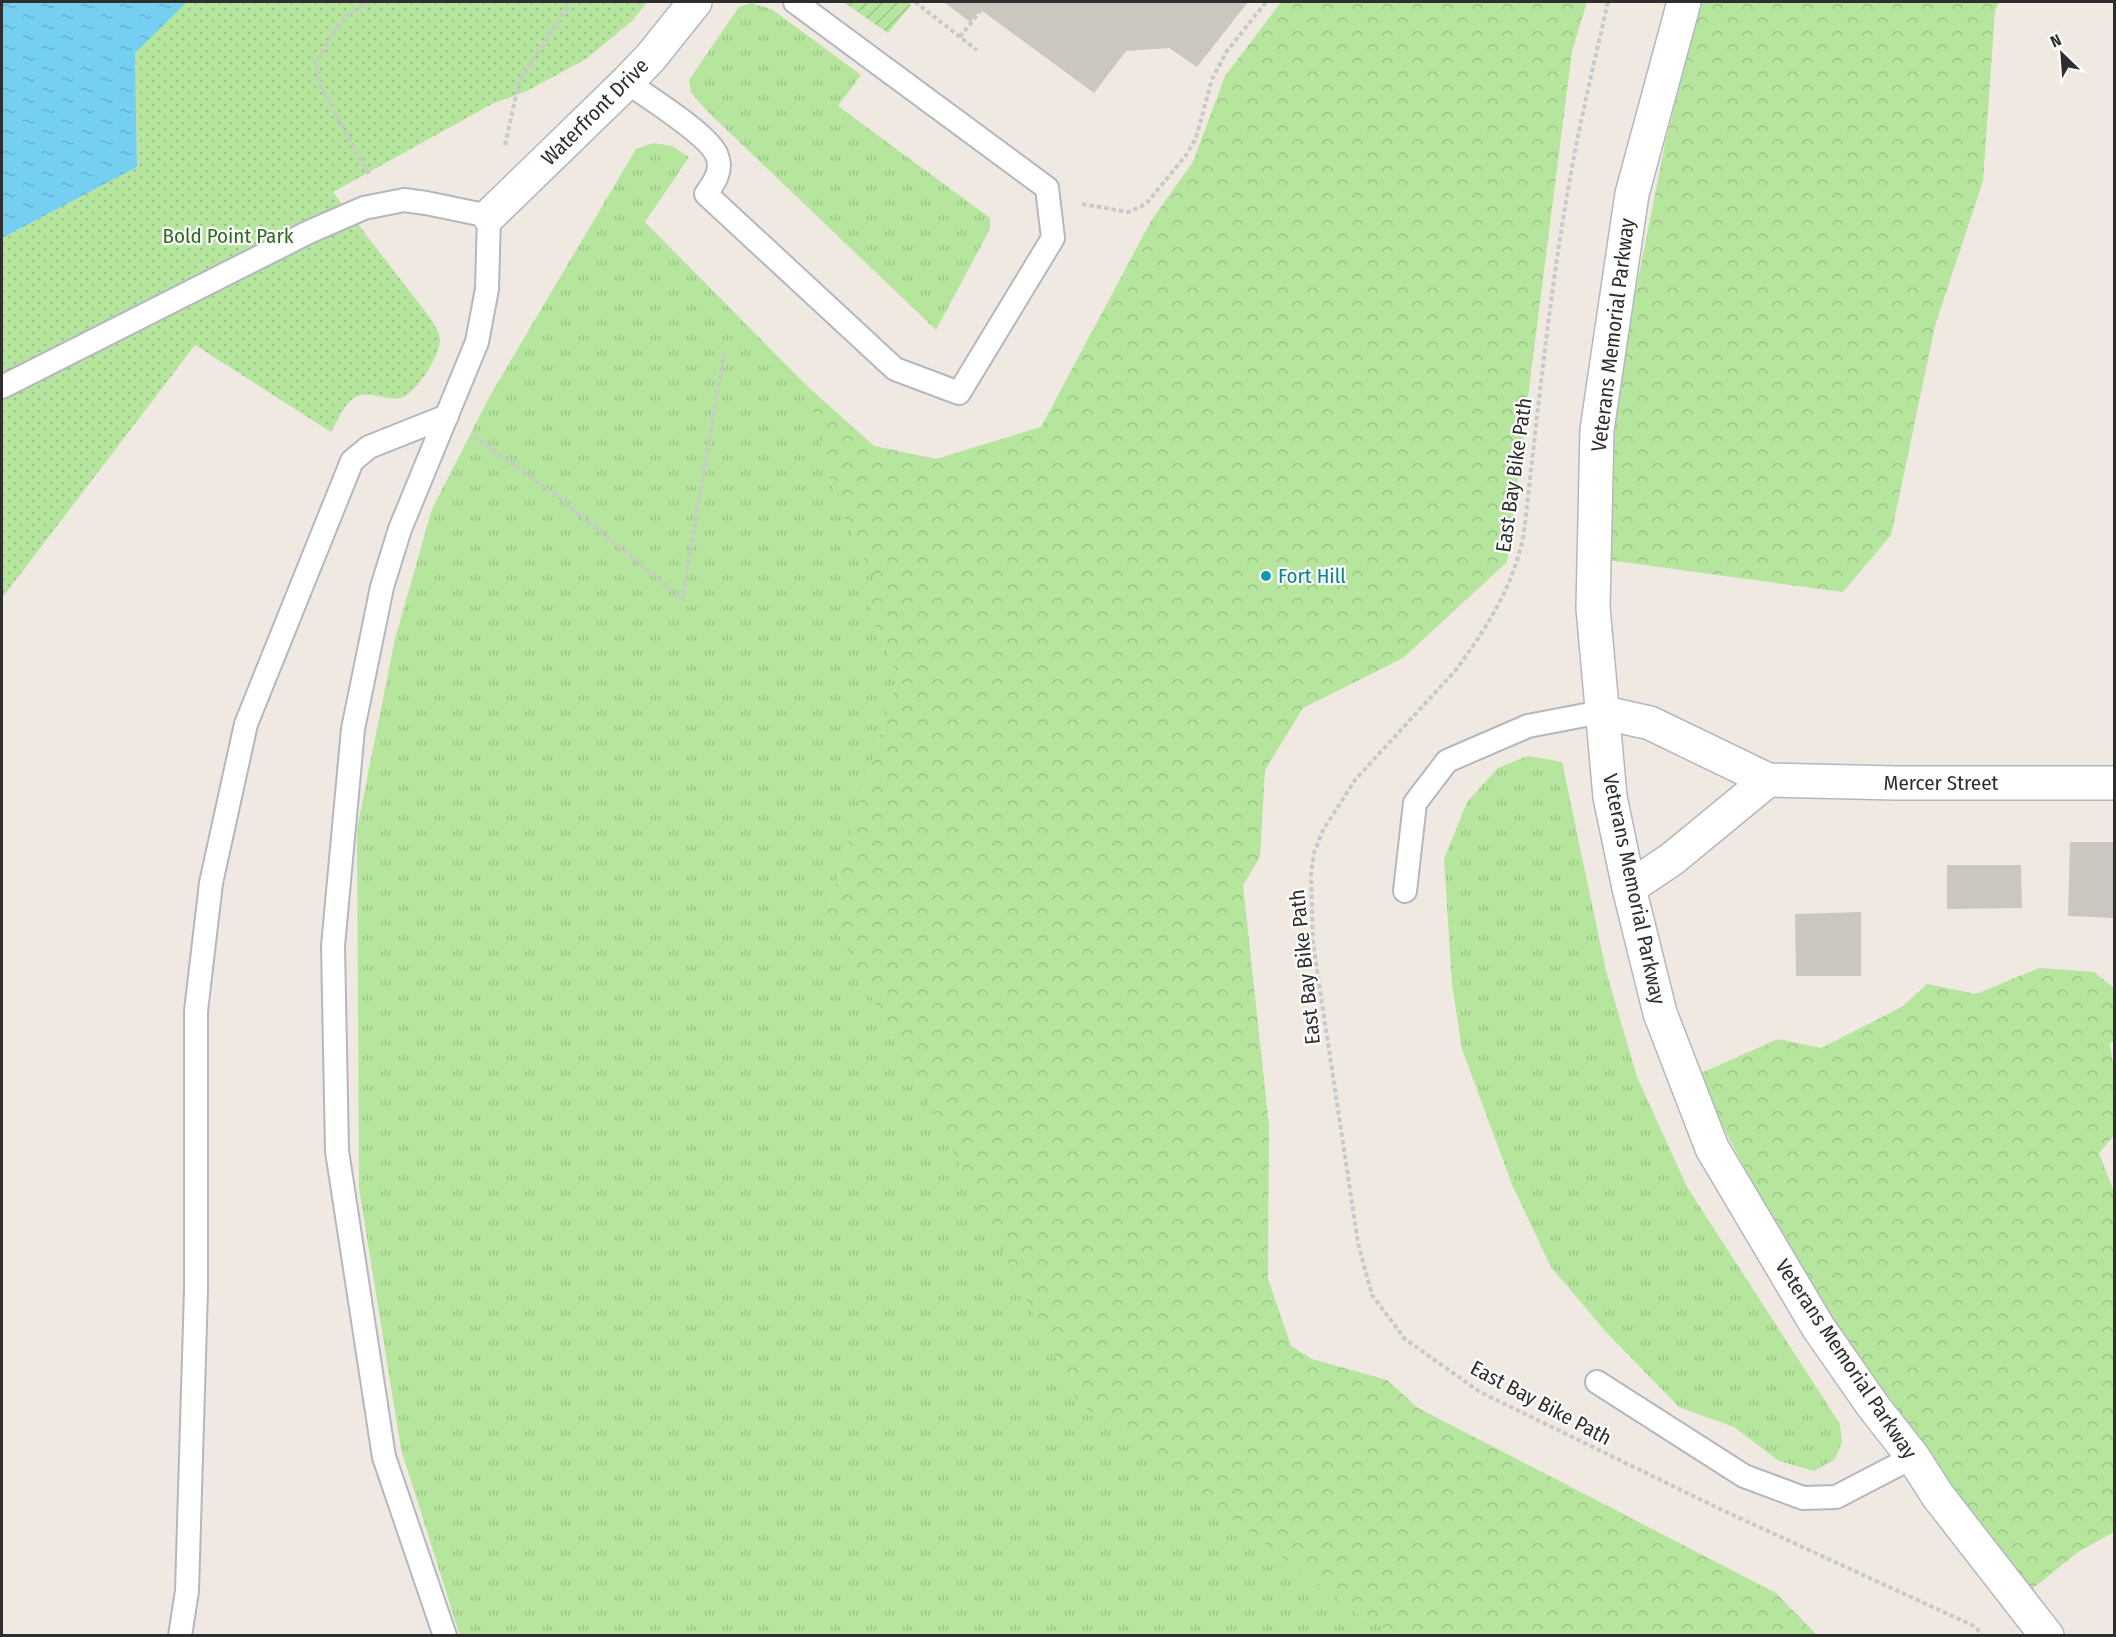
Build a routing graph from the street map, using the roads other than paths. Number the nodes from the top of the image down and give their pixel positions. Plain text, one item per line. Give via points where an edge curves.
1 (695, 2) edge
2 (795, 2) edge
3 (1684, 2) edge
4 (627, 82) junction
5 (489, 216) junction
6 (2, 387) edge
7 (447, 416) junction
8 (1602, 712) junction
9 (1768, 780) junction
10 (2115, 783) edge
11 (1629, 888) junction
12 (1405, 891) dead end
13 (1597, 1382) dead end
14 (1912, 1457) junction
15 (180, 1635) edge
16 (445, 1635) edge
17 (2047, 1635) edge

1 - 4 main road, Waterfront Drive
2 - 4 lane via 1047,188 1053,238 959,393 895,369 706,194 720,168 717,155 701,135
3 - 8 main road, Veterans Memorial Parkway via 1632,194 1597,430 1593,608
4 - 5 main road, Waterfront Drive
5 - 6 lane via 404,200 344,216
5 - 7 lane via 483,316 477,342
7 - 15 lane via 369,447 352,462 246,724 216,860 196,1011 196,1290 187,1591
7 - 16 lane via 400,529 379,598 353,729 333,946 337,1151 384,1456
8 - 9 main road, Mercer Street via 1650,723
8 - 11 main road, Veterans Memorial Parkway via 1610,797
8 - 12 lane via 1527,726 1447,762 1415,803
9 - 10 main road, Mercer Street
9 - 11 main road via 1672,859
11 - 14 main road, Veterans Memorial Parkway via 1660,1013 1712,1148 1818,1327
13 - 14 lane via 1744,1476 1803,1498 1836,1497
14 - 17 main road, Veterans Memorial Parkway

